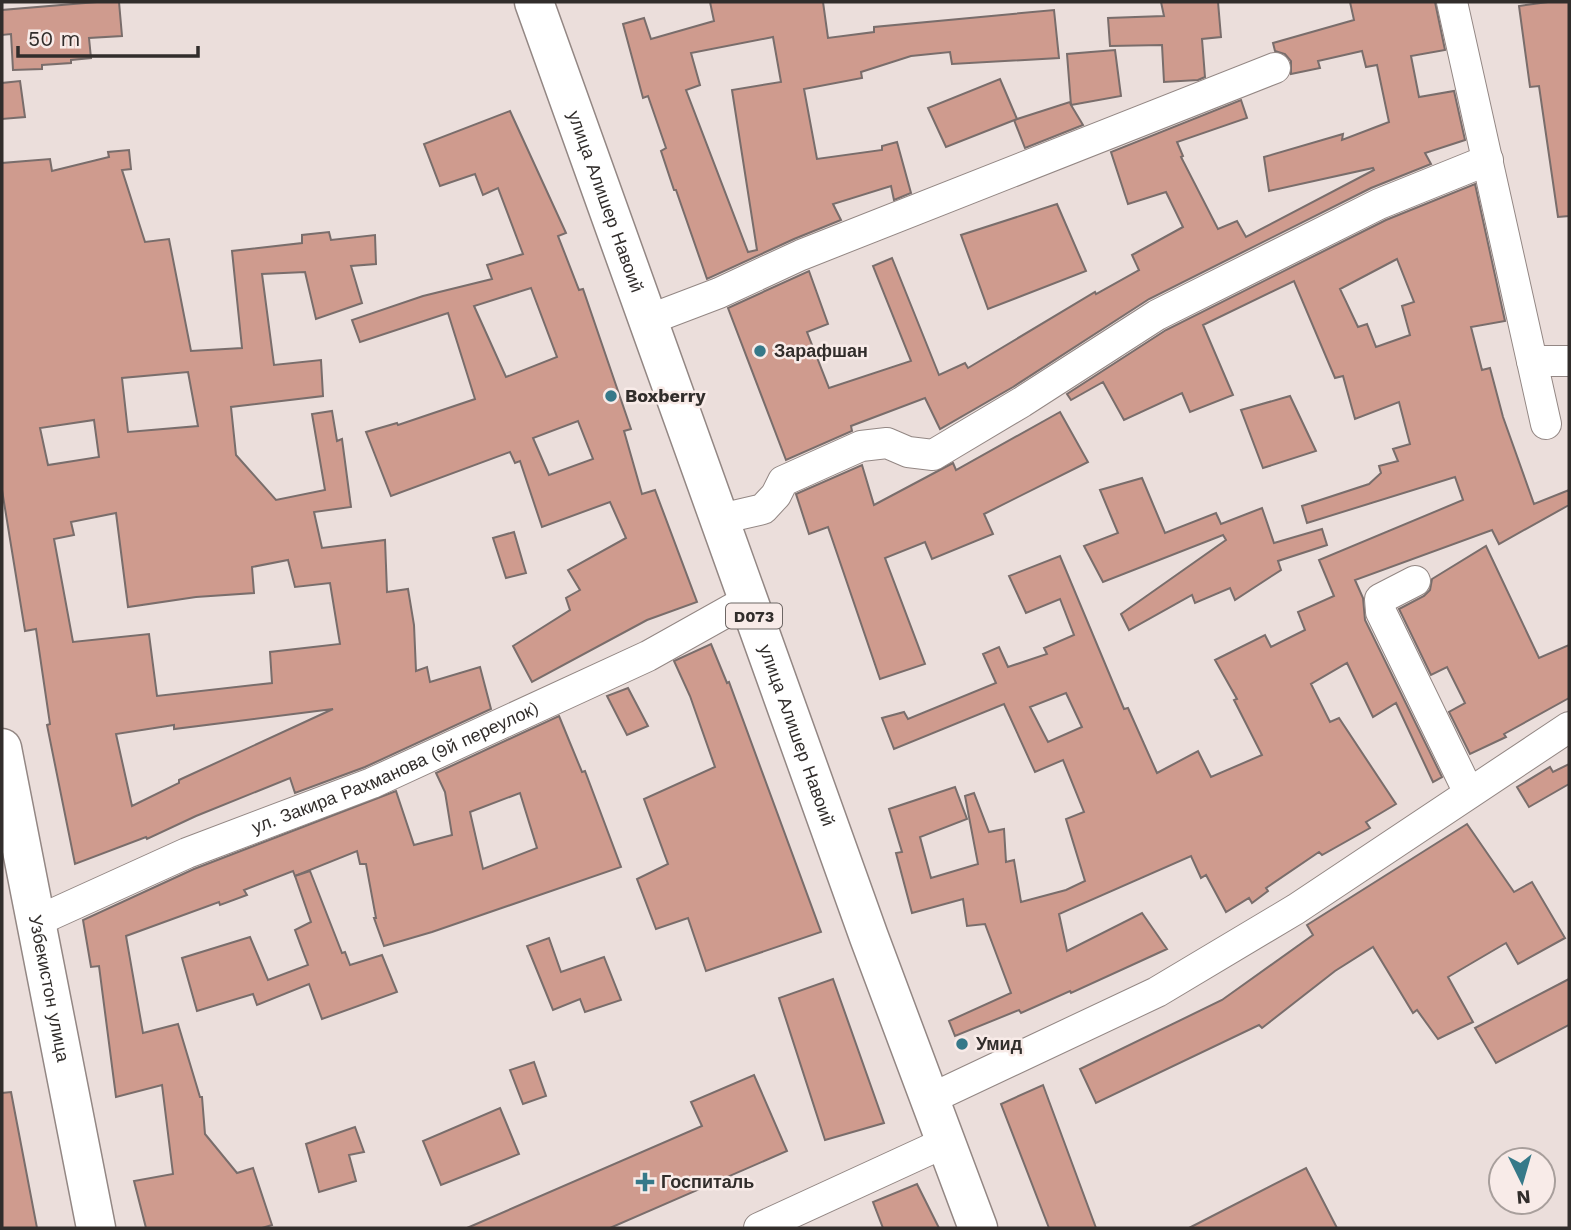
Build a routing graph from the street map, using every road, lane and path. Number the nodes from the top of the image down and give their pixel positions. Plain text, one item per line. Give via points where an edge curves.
1 (534, 2) edge
2 (1452, 2) edge
3 (1275, 68) dead end
4 (1488, 160) junction
5 (648, 320) junction
6 (1532, 361) junction
7 (1569, 361) edge
8 (1546, 424) dead end
9 (720, 519) junction
10 (1415, 580) dead end
11 (748, 600) junction
12 (1569, 727) edge
13 (2, 748) edge
14 (1469, 793) junction
15 (35, 922) junction
16 (930, 1099) junction
17 (946, 1142) junction
18 (96, 1228) edge
19 (759, 1228) edge
20 (978, 1228) edge

1 - 5 main road, улица Алишер Навоий / D073
2 - 4 street
3 - 5 street
4 - 6 street
4 - 9 street via 1379,204 1157,314 933,454 908,452 887,443 861,446 783,481 763,509
5 - 9 main road, улица Алишер Навоий / D073
6 - 7 street
6 - 8 street
9 - 11 main road, улица Алишер Навоий / D073
10 - 14 street via 1380,599 1381,612
11 - 15 street, ул. Закира Рахманова (9й переулок) via 648,656 372,783 187,853
11 - 16 main road, улица Алишер Навоий / D073
12 - 14 street
13 - 15 main road, Узбекистон улица
14 - 16 street via 1296,909 1157,992
15 - 18 main road, Узбекистон улица
16 - 17 main road, улица Алишер Навоий / D073
17 - 19 street
17 - 20 main road, улица Алишер Навоий / D073

